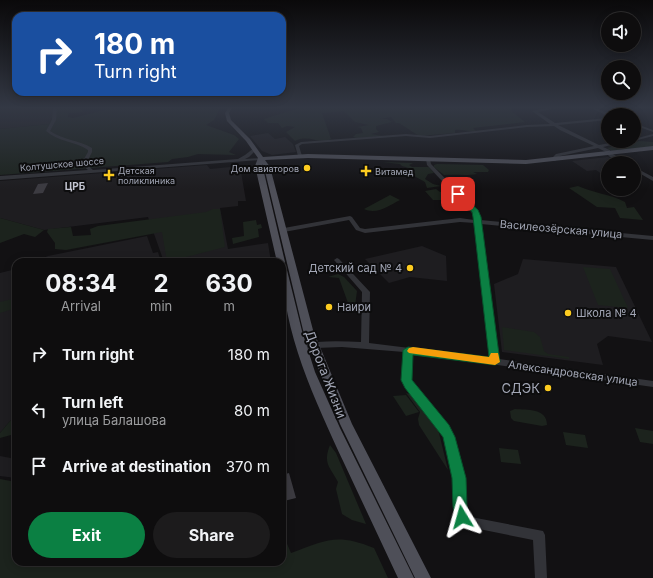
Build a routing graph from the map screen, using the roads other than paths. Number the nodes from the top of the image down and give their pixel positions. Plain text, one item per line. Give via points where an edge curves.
1 (55, 135) edge
2 (242, 135) edge
3 (449, 135) edge
4 (576, 135) edge
5 (653, 135) edge
6 (641, 138) edge
7 (600, 147) junction
8 (653, 148) edge
9 (255, 151) junction
10 (609, 154) junction
11 (300, 156) junction
12 (613, 156) edge
13 (285, 157) junction
14 (428, 160) junction
15 (553, 160) junction
16 (234, 161) junction
17 (259, 162) junction
18 (267, 167) junction
19 (91, 170) junction
20 (641, 172) edge
21 (0, 178) edge
22 (653, 180) edge
23 (478, 221) junction
24 (284, 230) junction
25 (653, 238) edge
26 (280, 258) edge
27 (337, 260) dead end
28 (286, 278) edge
29 (308, 346) junction
30 (365, 346) junction
31 (408, 350) junction
32 (495, 362) junction
33 (653, 384) edge
34 (406, 578) edge
35 (423, 578) edge
36 (541, 578) edge

1 - 19 street via 90,148 83,164
2 - 9 main road, Дорога Жизни
3 - 11 street via 430,137 406,135 301,143 297,146
4 - 7 street
5 - 6 street
7 - 10 street via 610,152
7 - 15 street via 558,155
8 - 10 main road
9 - 13 main road via 268,156
9 - 16 street
9 - 17 main road, Дорога Жизни
10 - 12 street
10 - 15 main road
11 - 13 main road
11 - 14 main road
13 - 17 main road
13 - 18 main road via 273,161
14 - 15 main road via 510,163
14 - 23 street via 475,212
16 - 17 street
16 - 19 street, Колтушское шоссе
17 - 18 main road, Дорога Жизни
17 - 26 main road, Дорога Жизни
18 - 24 main road, Дорога Жизни
19 - 21 street, Колтушское шоссе
20 - 22 street
23 - 24 street, Василеозёрская улица via 454,220 365,231 358,229 350,218
23 - 25 street, Василеозёрская улица
23 - 32 street
24 - 29 main road, Дорога Жизни via 308,330
27 - 30 street via 366,292
28 - 29 main road, Дорога Жизни
29 - 30 street, Александровская улица
29 - 34 main road, Дорога Жизни via 328,414
29 - 35 main road, Дорога Жизни
30 - 31 street, Александровская улица
31 - 32 street, Александровская улица
31 - 36 street via 409,385 449,437 459,478 462,517 469,522 539,535
32 - 33 street, Александровская улица

